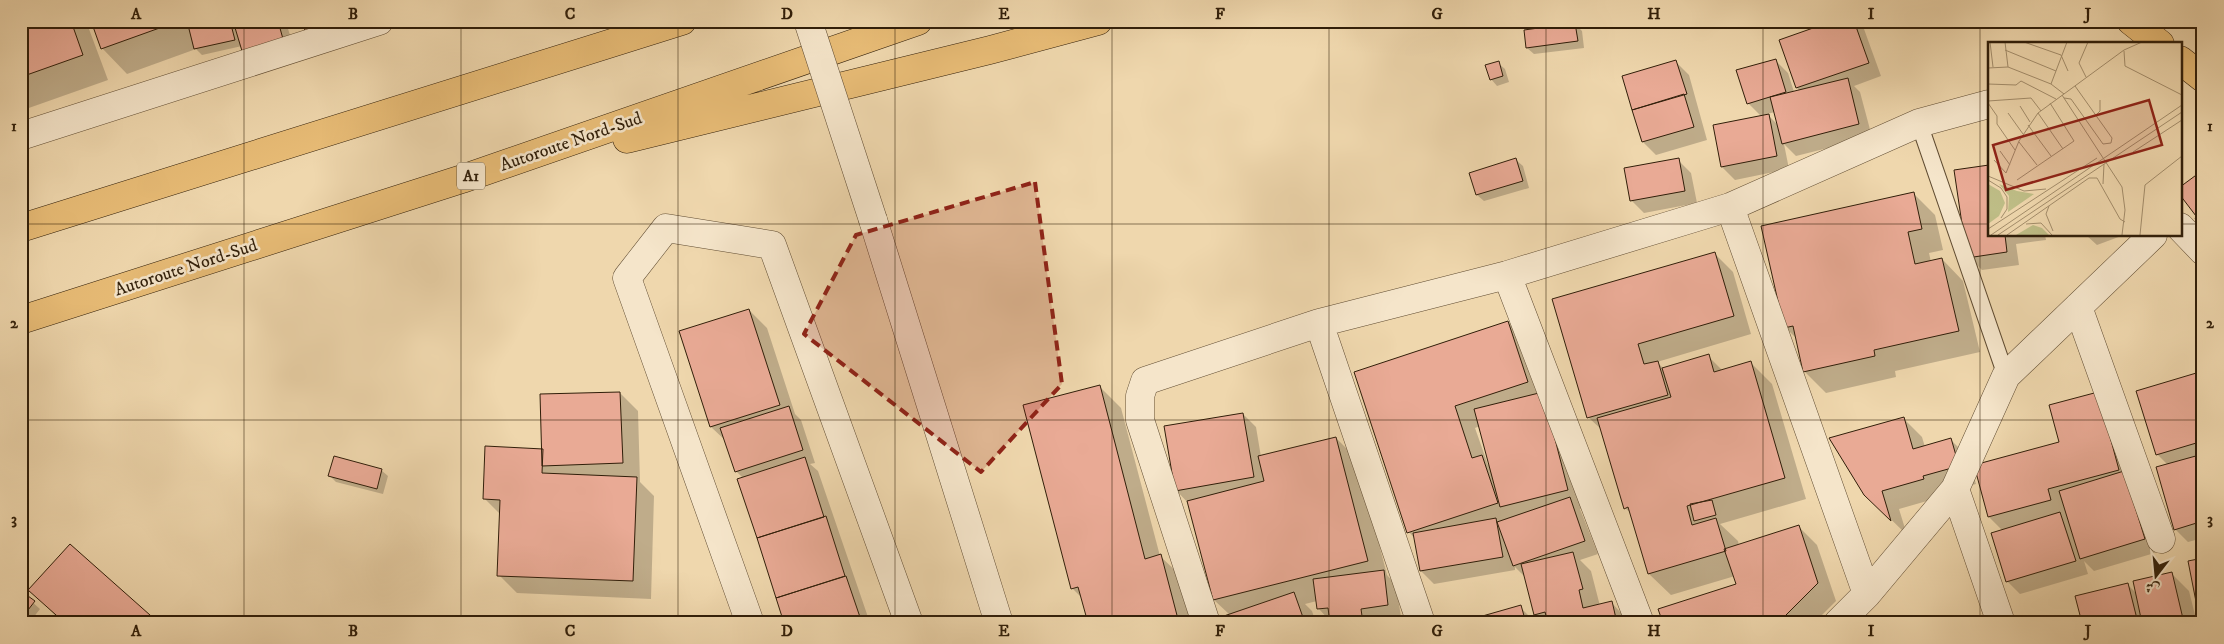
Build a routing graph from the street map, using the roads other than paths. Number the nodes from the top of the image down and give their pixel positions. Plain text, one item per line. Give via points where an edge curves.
1 (379, 21) edge
2 (682, 21) edge
3 (808, 21) edge
4 (918, 21) edge
5 (1098, 21) edge
6 (2132, 21) edge
7 (2158, 42) edge
8 (2182, 62) edge
9 (2203, 78) edge
10 (1988, 104) edge
11 (1919, 122) junction
12 (21, 136) edge
13 (462, 179) junction
14 (1730, 207) junction
15 (21, 228) edge
16 (2182, 229) edge
17 (2152, 236) edge
18 (2203, 251) edge
19 (1508, 275) junction
20 (2078, 307) junction
21 (21, 320) edge
22 (1318, 323) junction
23 (2006, 376) junction
24 (1955, 489) junction
25 (2161, 539) dead end
26 (1867, 594) junction
27 (750, 623) edge
28 (908, 623) edge
29 (999, 623) edge
30 (1206, 623) edge
31 (1421, 623) edge
32 (1640, 623) edge
33 (1838, 623) edge
34 (2001, 623) edge

1 - 12 street
2 - 15 highway
3 - 29 street, bridge
4 - 13 highway, Autoroute Nord-Sud / A1
5 - 13 highway
6 - 7 highway
8 - 9 highway
10 - 11 street
11 - 14 street
11 - 23 lane
13 - 21 highway, Autoroute Nord-Sud / A1
14 - 19 street
14 - 26 street
16 - 18 street
17 - 20 street
19 - 22 street
19 - 32 street
20 - 23 street
20 - 25 street
22 - 30 street via 1146,381 1140,396 1140,420
22 - 31 street
23 - 24 street
24 - 26 street
24 - 34 street
26 - 33 street
27 - 28 street via 627,278 666,228 772,245

